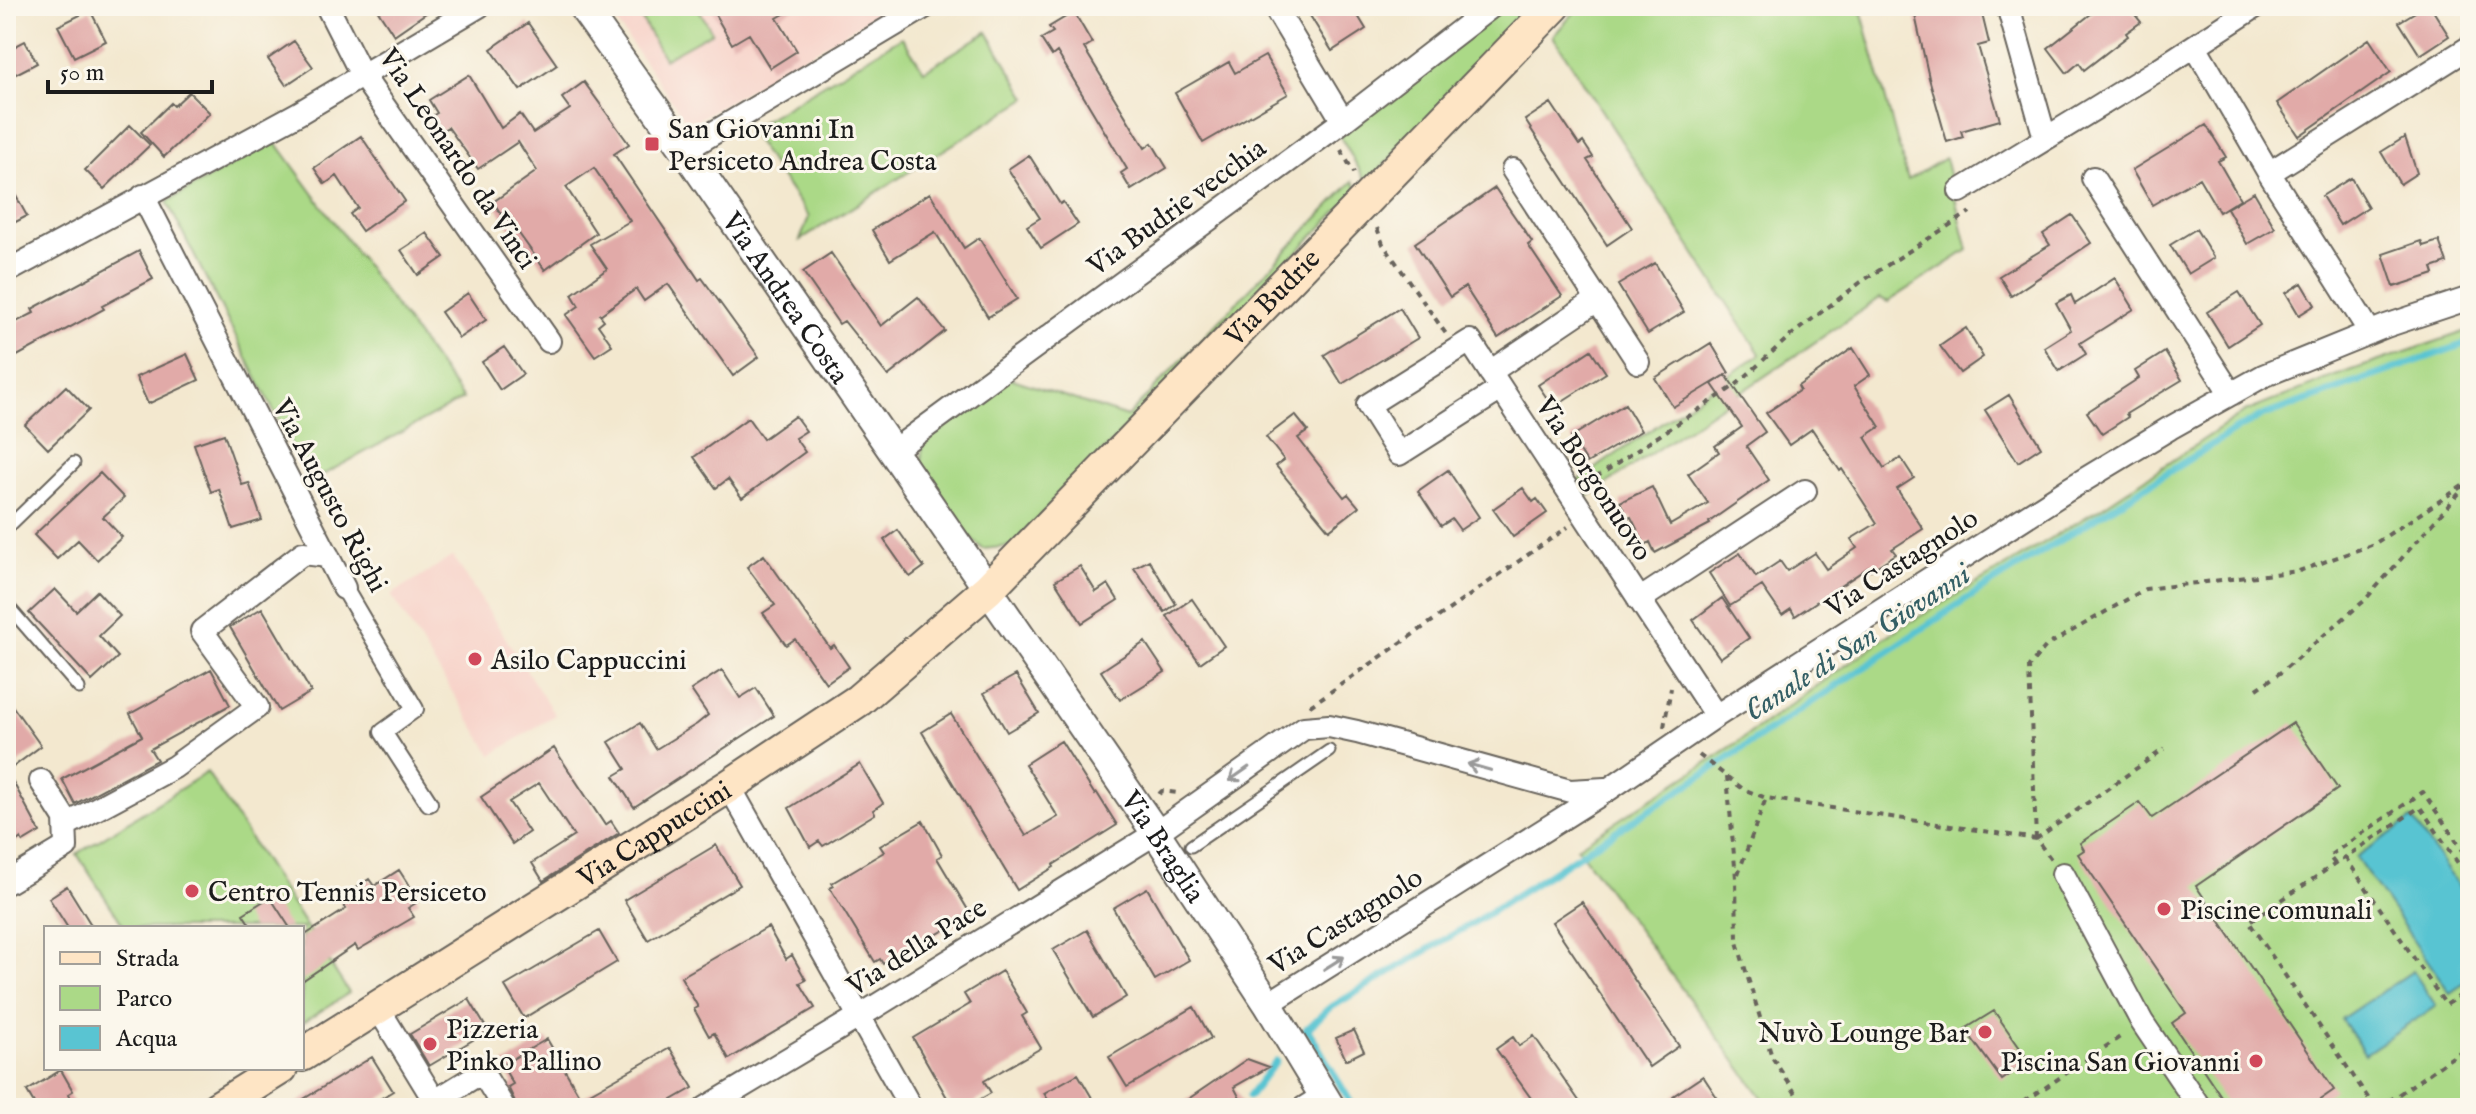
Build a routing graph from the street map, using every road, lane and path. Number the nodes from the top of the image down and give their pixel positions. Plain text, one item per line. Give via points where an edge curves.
1 (327, 6) edge
2 (479, 6) edge
3 (582, 6) edge
4 (926, 6) edge
5 (1274, 6) edge
6 (1492, 6) edge
7 (1554, 6) edge
8 (2008, 6) edge
9 (2256, 6) edge
10 (2195, 46) junction
11 (2470, 47) edge
12 (362, 75) junction
13 (1336, 126) junction
14 (2045, 138) junction
15 (685, 150) junction
16 (1513, 170) dead end
17 (2269, 173) junction
18 (2093, 178) dead end
19 (143, 196) junction
20 (1369, 198) junction
21 (1967, 200) joint
22 (6, 272) edge
23 (2470, 298) edge
24 (1597, 300) junction
25 (2370, 332) junction
26 (549, 341) dead end
27 (1456, 349) junction
28 (1638, 362) dead end
29 (1496, 380) junction
30 (2231, 394) junction
31 (893, 451) junction
32 (74, 463) dead end
33 (2468, 482) edge
34 (1805, 491) dead end
35 (1570, 494) junction
36 (1568, 527) dead end
37 (6, 529) edge
38 (328, 556) junction
39 (344, 588) joint
40 (988, 589) junction
41 (1639, 600) junction
42 (6, 604) edge
43 (1672, 685) dead end
44 (79, 688) dead end
45 (2257, 689) dead end
46 (1298, 714) dead end
47 (1716, 716) junction
48 (1669, 748) junction
49 (2164, 749) dead end
50 (1329, 751) dead end
51 (1702, 758) dead end
52 (1727, 776) junction
53 (1517, 778) junction
54 (41, 781) dead end
55 (729, 786) junction
56 (1609, 789) junction
57 (1183, 794) dead end
58 (1766, 798) junction
59 (429, 803) dead end
60 (1138, 808) junction
61 (66, 825) junction
62 (1156, 833) junction
63 (1536, 835) junction
64 (2036, 839) junction
65 (1191, 846) dead end
66 (2345, 857) junction
67 (2470, 861) edge
68 (2335, 864) junction
69 (2063, 874) joint
70 (1736, 878) junction
71 (2470, 881) edge
72 (6, 883) edge
73 (2470, 989) edge
74 (1268, 1004) junction
75 (378, 1008) junction
76 (860, 1016) junction
77 (2142, 1022) junction
78 (2470, 1045) edge
79 (304, 1054) edge
80 (278, 1070) edge
81 (1320, 1104) edge
82 (437, 1105) edge
83 (217, 1108) edge
84 (504, 1108) edge
85 (706, 1108) edge
86 (911, 1108) edge
87 (1805, 1108) edge
88 (2015, 1108) edge
89 (2200, 1108) edge
90 (2377, 1108) edge

1 - 12 street, Via Leonardo da Vinci
2 - 12 street
3 - 15 street, Via Andrea Costa
4 - 15 street
5 - 13 street
6 - 13 street, Via Budrie vecchia
7 - 20 main road, Via Budrie
8 - 14 street
9 - 10 street
10 - 14 street
10 - 17 street
11 - 17 street
12 - 19 street
12 - 26 street, Via Leonardo da Vinci
13 - 20 path
13 - 31 street, Via Budrie vecchia
14 - 21 street
15 - 31 street, Via Andrea Costa
16 - 24 street
17 - 25 street
18 - 30 street
19 - 22 street
19 - 38 street, Via Augusto Righi
20 - 27 path via 1380,212 1374,220 1383,244
20 - 40 main road, Via Budrie
21 - 35 path via 1790,336 1736,385
23 - 25 street, Via Castagnolo
24 - 28 street
24 - 29 street
25 - 30 street, Via Castagnolo
27 - 29 street, Via Borgonuovo via 1470,341
27 - 29 street via 1368,405 1399,454
29 - 35 street, Via Borgonuovo
30 - 47 street, Via Castagnolo via 2069,489
31 - 40 street, Via Andrea Costa
32 - 37 lane
33 - 45 path via 2364,601
33 - 64 path via 2374,544 2299,571 2145,589 2046,646 2029,667
34 - 41 street, Via Borgonuovo
35 - 41 street, Via Borgonuovo
36 - 46 path
38 - 39 street, Via Augusto Righi
38 - 61 street via 303,553 202,631 257,707 174,767
39 - 59 street, Via Augusto Righi via 415,709 383,732
40 - 55 main road, Via Cappuccini via 859,700
40 - 60 street, Via Braglia
41 - 47 street, Via Borgonuovo
42 - 44 lane
43 - 48 path via 1663,734
47 - 48 street, Via Castagnolo
48 - 56 street, Via Castagnolo
49 - 64 path
50 - 65 lane
51 - 52 path
52 - 58 path
52 - 70 path
53 - 56 street via 1570,791
53 -> 62 street via 1347,730 1304,728
53 - 63 street via 1548,805
54 - 61 street
55 - 75 main road, Via Cappuccini
55 - 76 street
56 - 63 street, Via Castagnolo
57 - 60 path via 1162,791
58 - 64 path
58 - 70 path
60 - 62 street, Via Braglia
61 - 72 street via 66,847
62 - 74 street, Via Braglia
62 - 76 street, Via della Pace
74 -> 63 street, Via Castagnolo
64 - 69 path
66 - 68 path
66 - 71 path via 2420,807
66 - 73 path via 2446,1005
67 - 68 path via 2423,792 2329,856
68 - 90 path via 2249,922
69 - 77 street
70 - 87 path via 1737,942 1772,1057
74 - 81 street, Via Braglia
75 - 79 main road, Via Cappuccini
75 - 82 street
76 - 85 street, Via della Pace
76 - 86 street
77 - 88 path
77 - 89 street
78 - 90 path
80 - 83 main road
82 - 84 street via 482,1072

